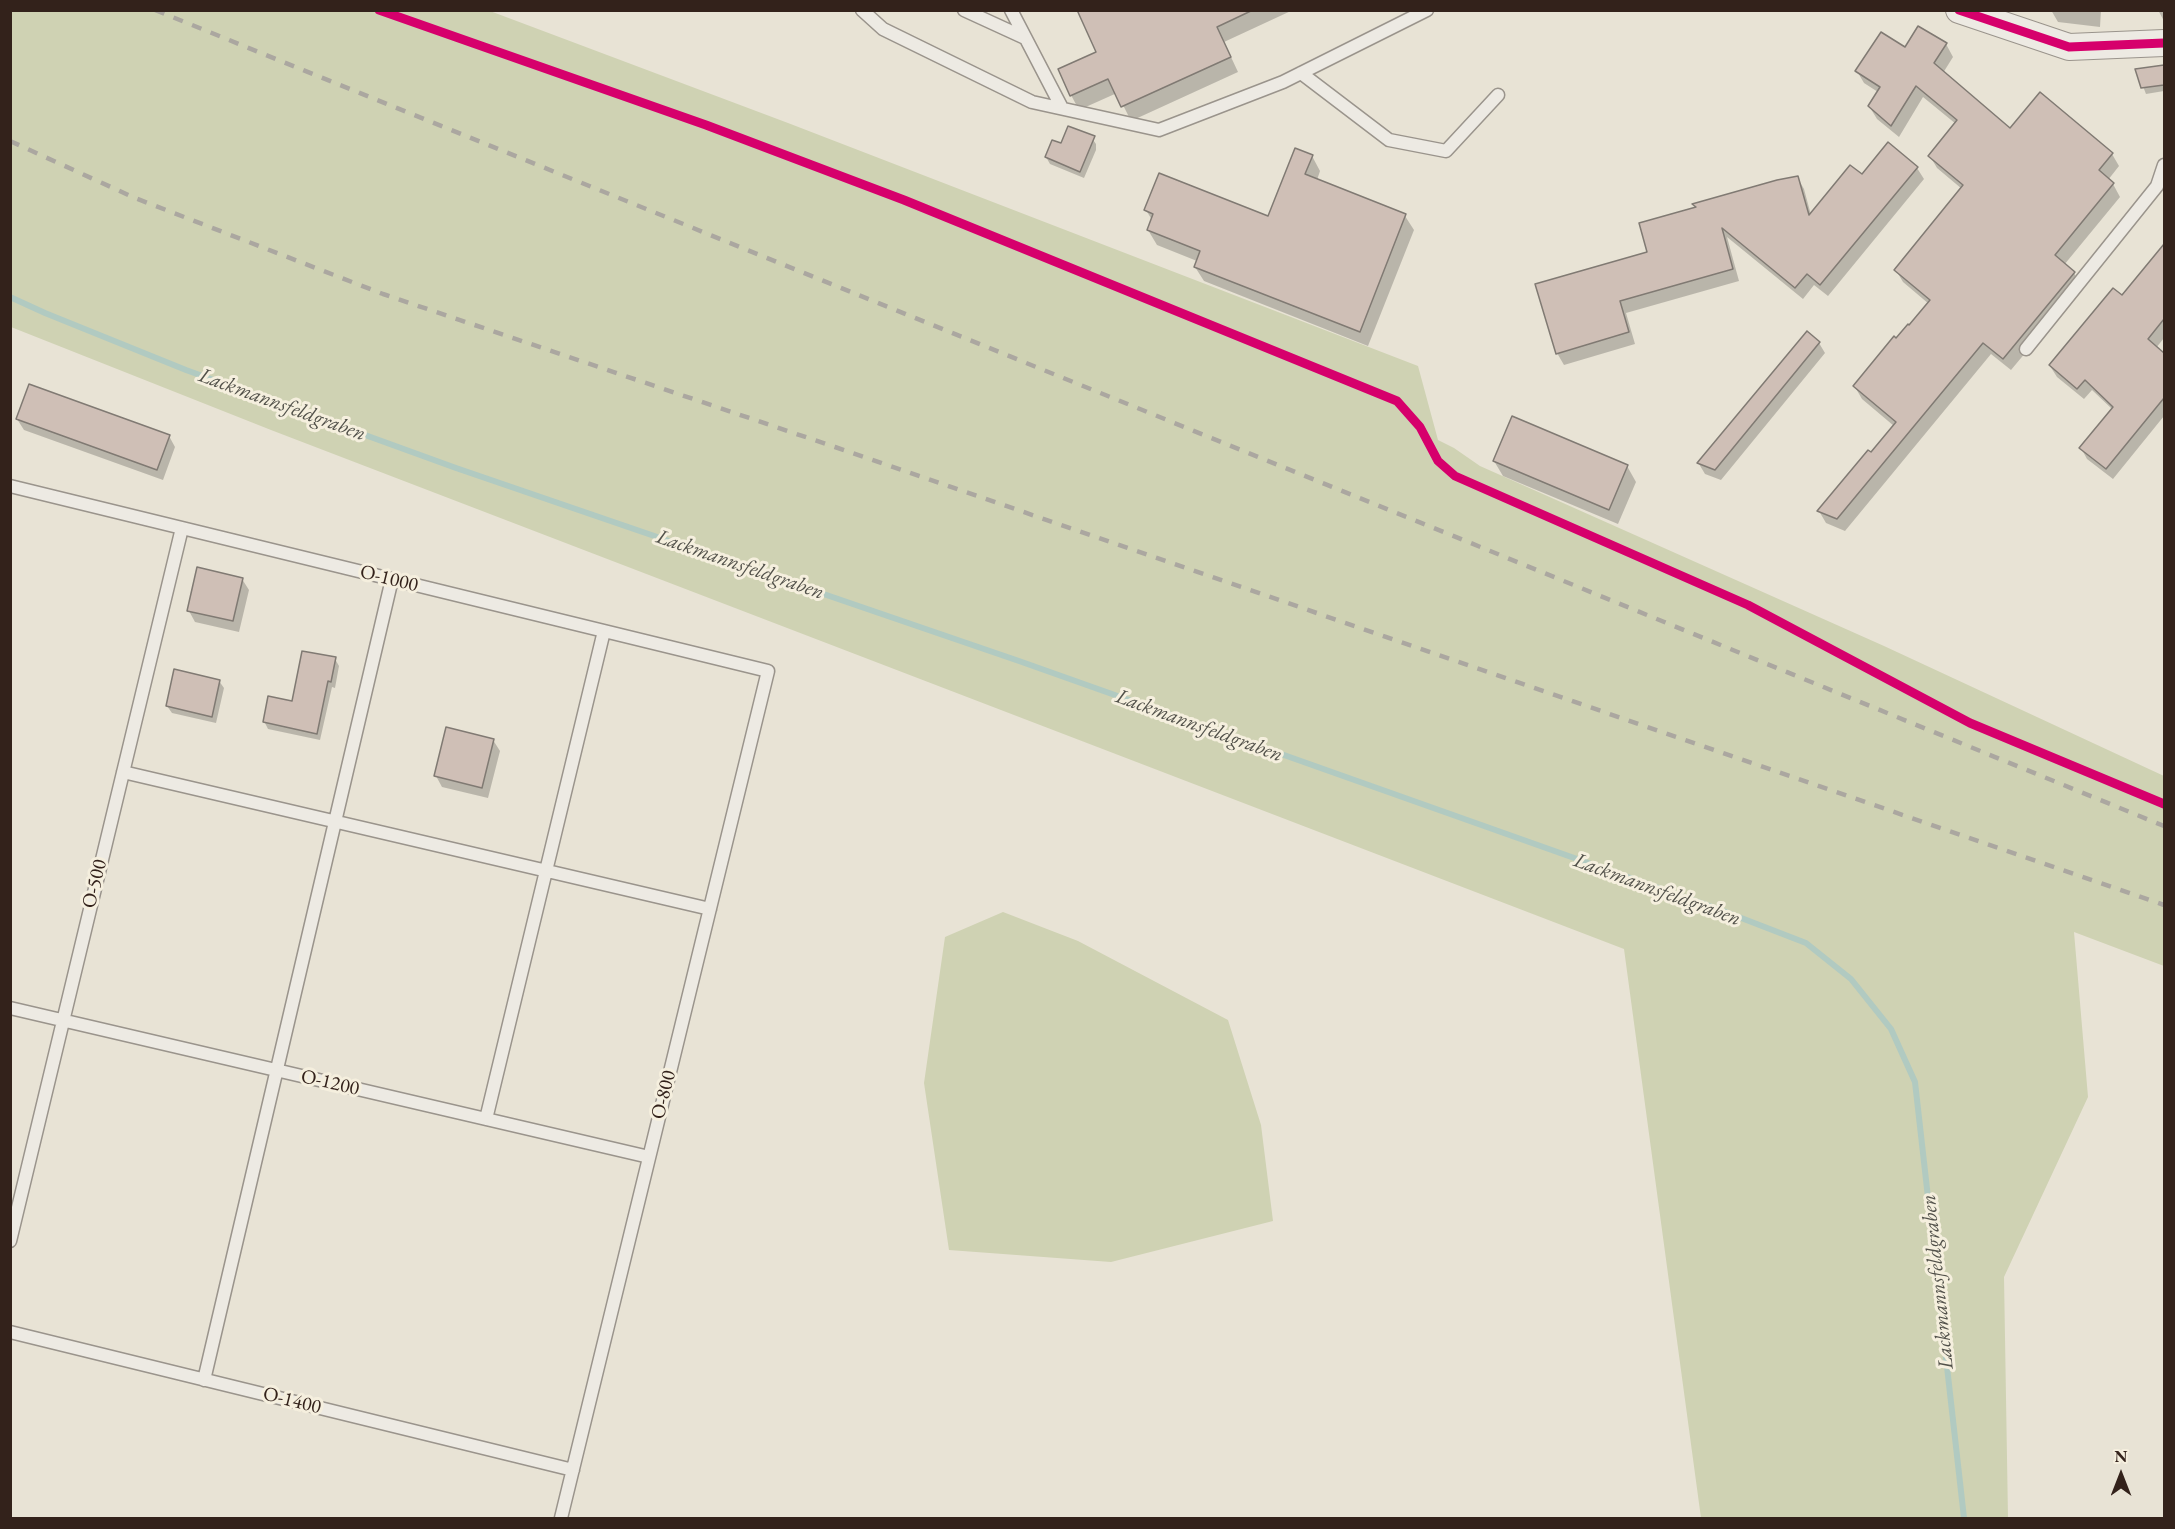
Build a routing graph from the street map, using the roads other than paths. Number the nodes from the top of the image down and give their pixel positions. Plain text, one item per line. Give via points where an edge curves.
1 (862, 10) edge
2 (964, 10) edge
3 (1011, 10) edge
4 (1427, 10) edge
5 (1959, 10) edge
6 (1025, 38) junction
7 (2164, 44) edge
8 (1301, 73) junction
9 (1498, 95) dead end
10 (1062, 108) junction
11 (2164, 165) edge
12 (2026, 349) dead end
13 (10, 486) edge
14 (182, 528) junction
15 (392, 579) junction
16 (604, 631) junction
17 (768, 671) joint
18 (123, 772) junction
19 (336, 822) junction
20 (546, 871) junction
21 (710, 909) junction
22 (11, 1011) edge
23 (62, 1020) junction
24 (278, 1071) junction
25 (486, 1119) junction
26 (649, 1157) junction
27 (10, 1241) edge
28 (10, 1332) edge
29 (204, 1380) junction
30 (573, 1470) junction
31 (561, 1518) edge

1 - 10 lane via 883,29 1032,102
2 - 6 lane
3 - 6 lane
4 - 8 lane
5 - 7 street via 2069,47
6 - 10 lane
8 - 9 lane via 1389,140 1446,151
8 - 10 lane via 1159,130
11 - 12 lane via 2157,186
13 - 14 lane, O-1000
14 - 15 lane, O-1000
14 - 18 lane, O-500
15 - 16 lane, O-1000
15 - 19 lane
16 - 17 lane, O-1000
16 - 20 lane
17 - 21 lane, O-800
18 - 19 lane
18 - 23 lane, O-500
19 - 20 lane
19 - 24 lane
20 - 21 lane
20 - 25 lane
21 - 26 lane, O-800
22 - 23 lane, O-1200
23 - 24 lane, O-1200
23 - 27 lane, O-500
24 - 25 lane, O-1200
24 - 29 lane
25 - 26 lane, O-1200
26 - 30 lane, O-800
28 - 29 lane, O-1400
29 - 30 lane, O-1400
30 - 31 lane, O-800

